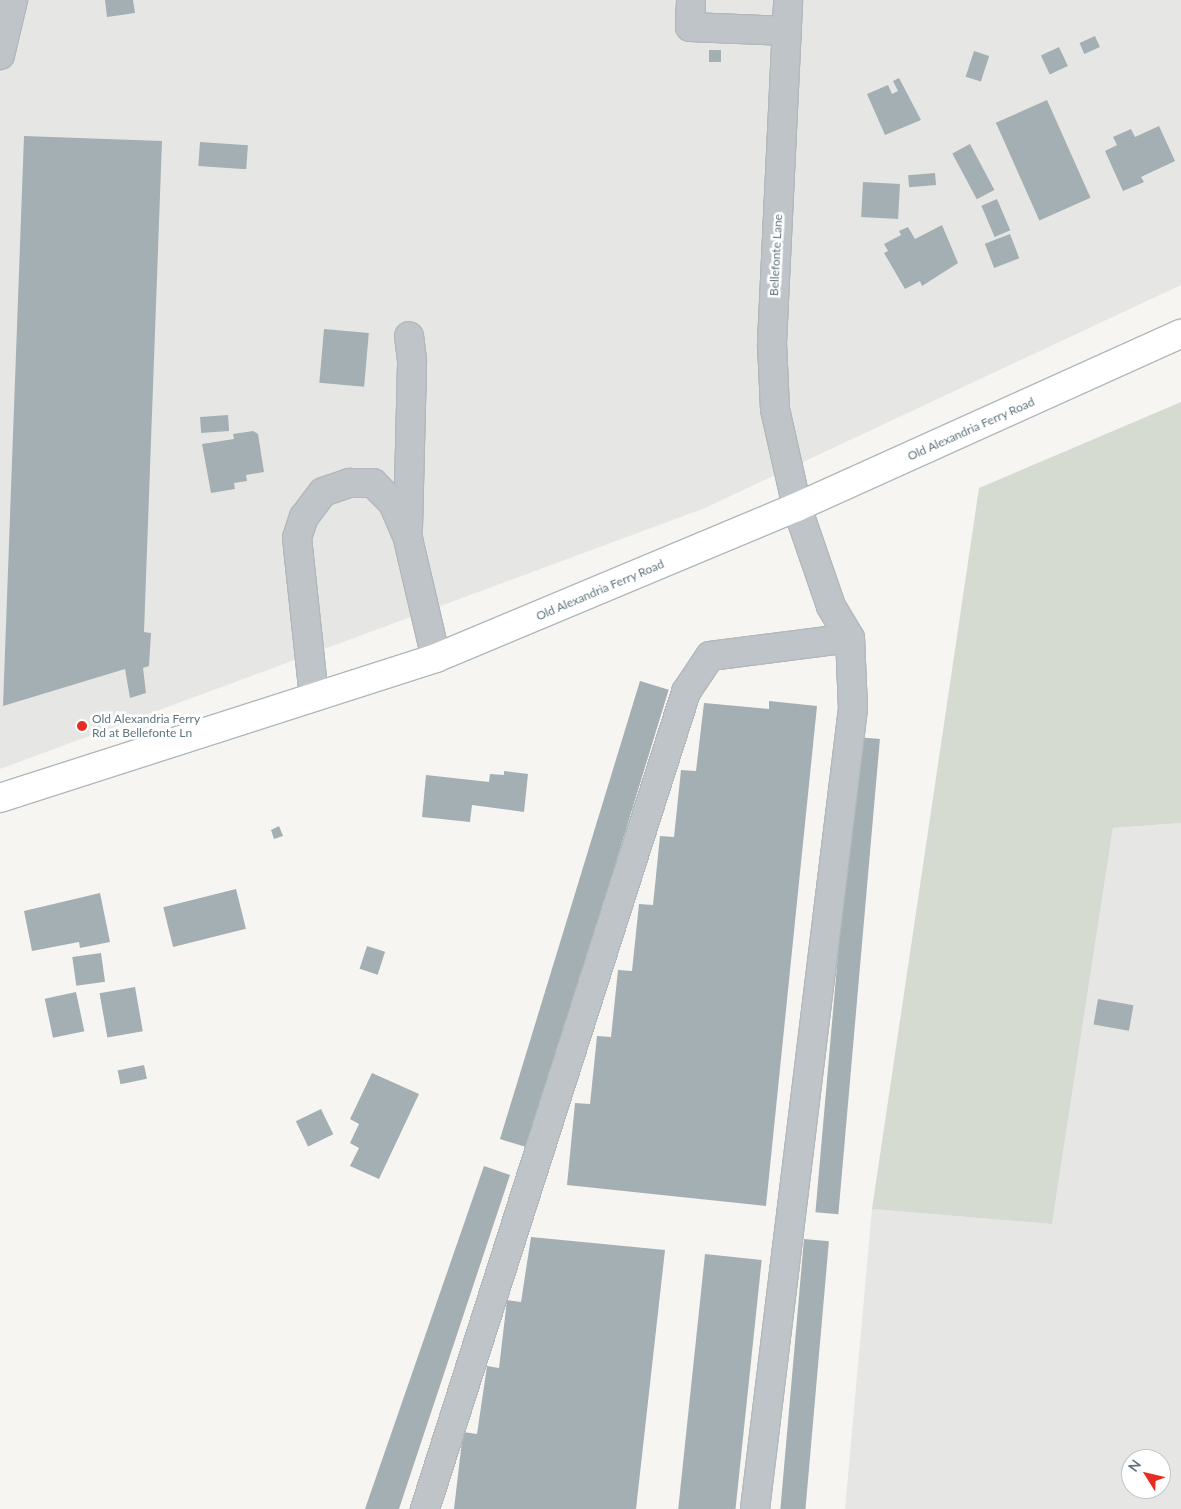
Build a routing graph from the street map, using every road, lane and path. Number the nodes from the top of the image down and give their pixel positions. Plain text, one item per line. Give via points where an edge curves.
1 (13, 0) edge
2 (691, 0) edge
3 (788, 0) edge
4 (787, 31) junction
5 (0, 55) edge
6 (1181, 334) edge
7 (409, 336) dead end
8 (797, 507) junction
9 (408, 539) junction
10 (850, 638) junction
11 (436, 658) junction
12 (314, 697) junction
13 (0, 798) edge
14 (425, 1509) edge
15 (755, 1509) edge

1 - 5 street
2 - 4 street via 690,27
3 - 4 street, Bellefonte Lane
4 - 8 street, Bellefonte Lane via 772,380 780,441
6 - 8 main road, Old Alexandria Ferry Road
7 - 9 street via 412,360
8 - 10 street, Bellefonte Lane via 830,606
8 - 11 main road, Old Alexandria Ferry Road
9 - 11 street
9 - 12 street via 393,503 373,483 349,483 323,492 304,517 297,538
10 - 14 street via 710,656 686,692
10 - 15 street via 853,710
11 - 12 main road, Old Alexandria Ferry Road
12 - 13 main road, Old Alexandria Ferry Road

